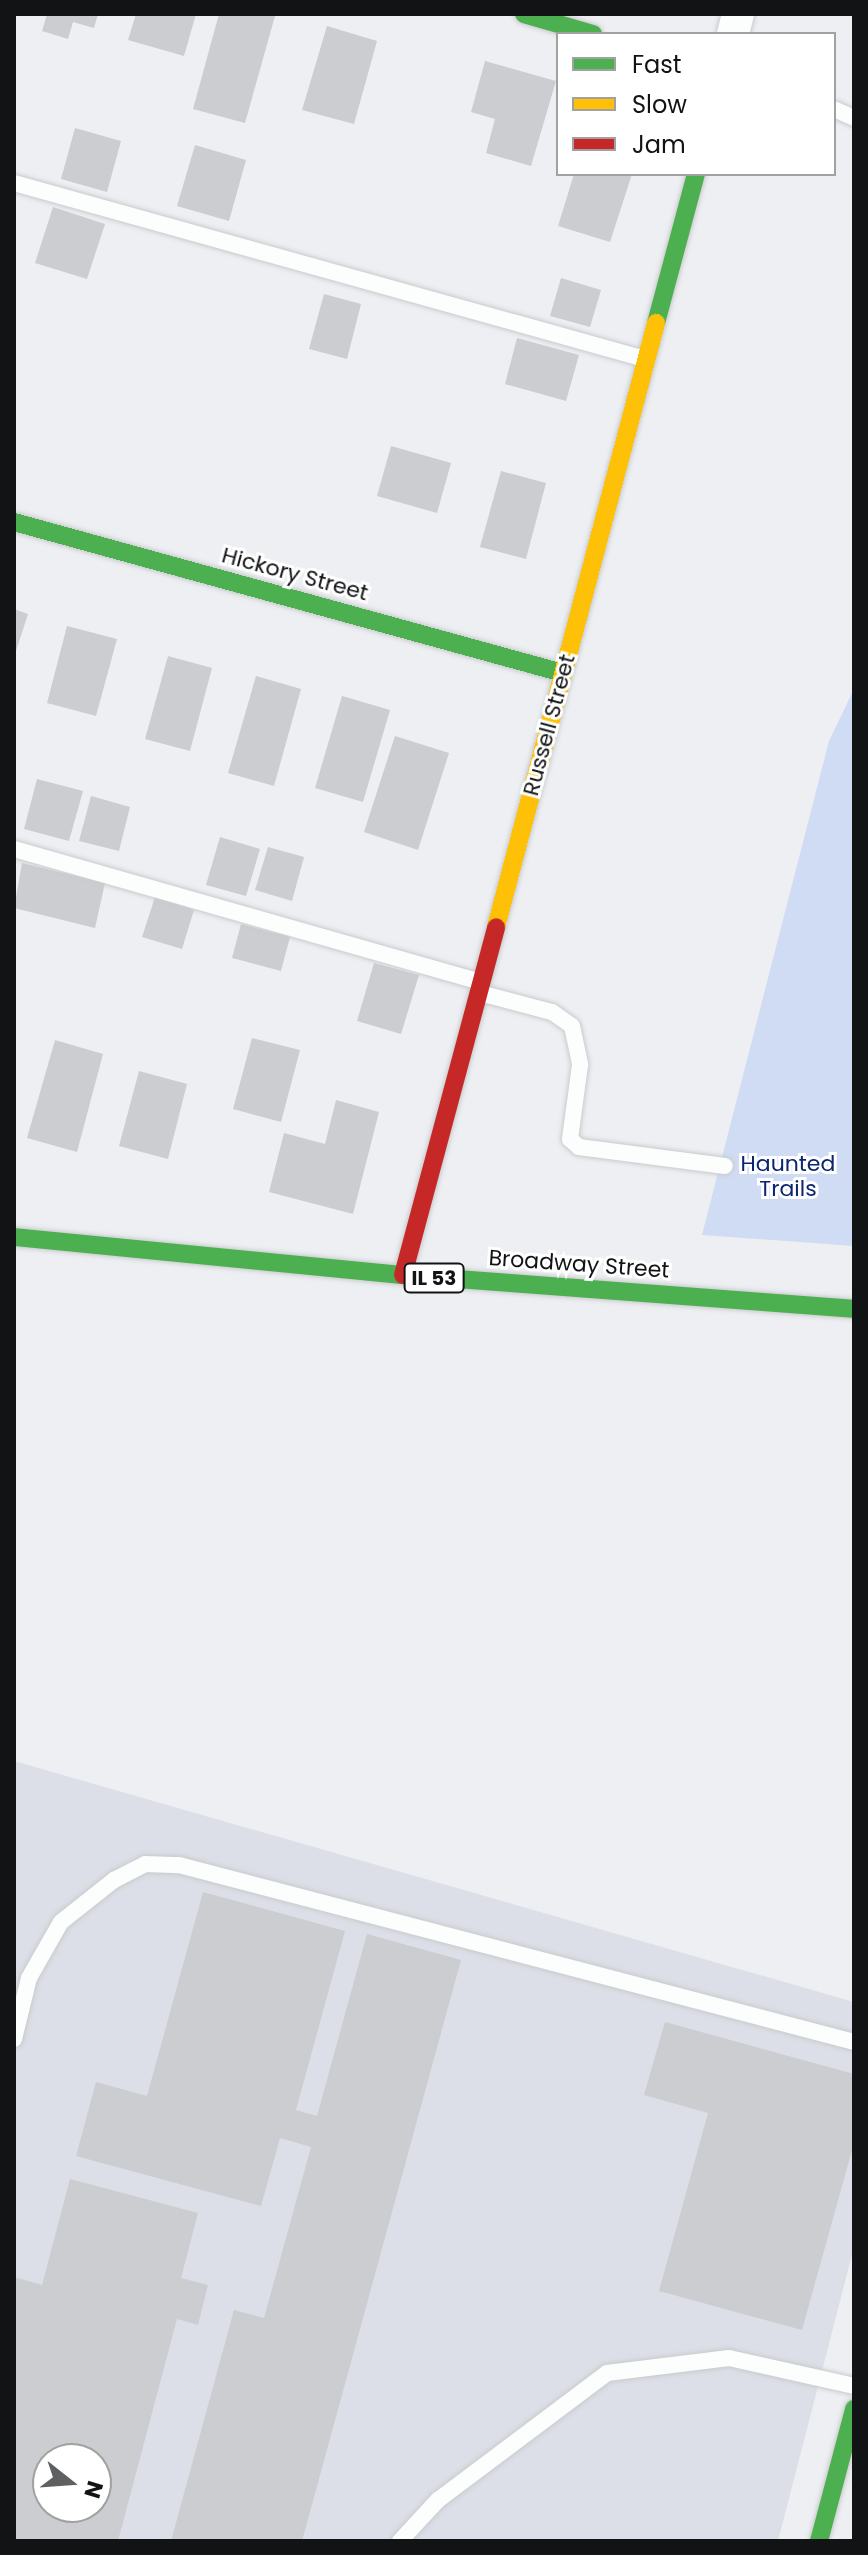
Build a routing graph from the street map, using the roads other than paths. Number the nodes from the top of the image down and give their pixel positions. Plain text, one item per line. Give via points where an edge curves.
1 (524, 14) edge
2 (586, 32) edge
3 (695, 176) edge
4 (14, 183) edge
5 (647, 359) junction
6 (14, 522) edge
7 (563, 673) junction
8 (14, 849) edge
9 (480, 987) junction
10 (725, 1166) dead end
11 (14, 1237) edge
12 (403, 1275) junction
13 (854, 1309) edge
14 (14, 2039) edge
15 (854, 2042) edge
16 (854, 2386) edge
17 (854, 2409) edge
18 (400, 2541) edge
19 (819, 2541) edge

1 - 2 street
3 - 5 street, Russell Street
4 - 5 lane
5 - 7 street, Russell Street
6 - 7 street, Hickory Street
7 - 9 street, Russell Street
8 - 9 lane
9 - 10 lane via 552,1012 572,1026 580,1065 570,1139 579,1147
9 - 12 street, Russell Street
11 - 12 street, Broadway Street / IL 53
12 - 13 street, Broadway Street / IL 53
14 - 15 lane via 29,1978 61,1922 114,1880 145,1864 179,1865
16 - 18 lane via 729,2358 607,2373 438,2500
17 - 19 street

